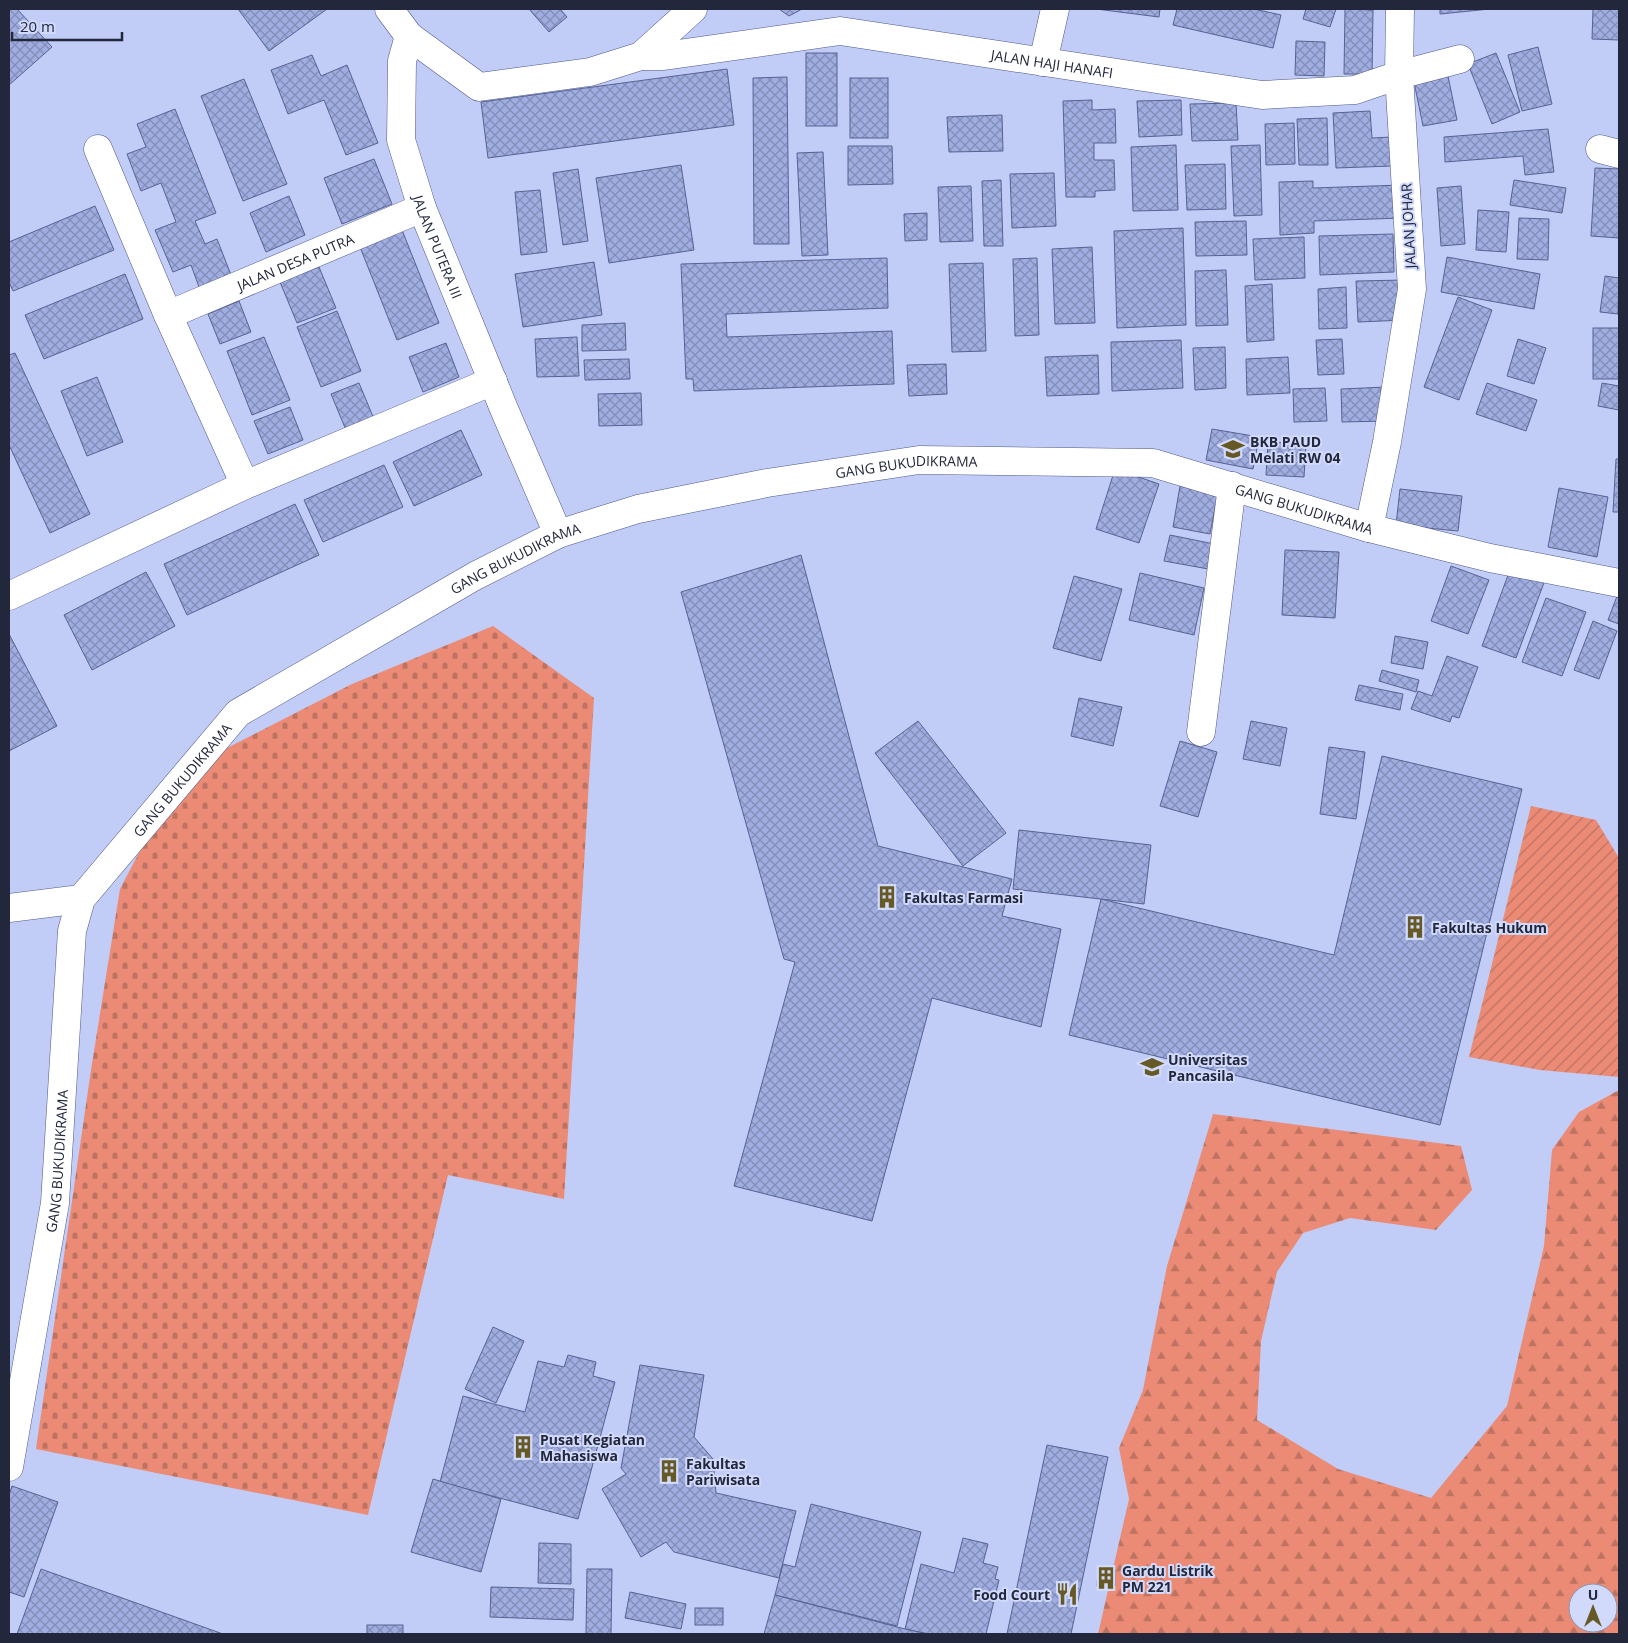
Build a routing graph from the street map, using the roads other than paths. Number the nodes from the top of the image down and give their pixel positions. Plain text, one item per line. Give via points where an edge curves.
1 (389, 9) edge
2 (693, 9) edge
3 (1055, 9) edge
4 (1400, 9) edge
5 (409, 36) junction
6 (641, 56) junction
7 (1460, 59) dead end
8 (1043, 62) junction
9 (1399, 75) junction
10 (98, 149) dead end
11 (422, 208) junction
12 (168, 315) junction
13 (493, 381) junction
14 (245, 485) junction
15 (1232, 486) junction
16 (1369, 528) junction
17 (558, 534) junction
18 (1619, 583) edge
19 (12, 587) edge
20 (1201, 732) dead end
21 (81, 899) junction
22 (9, 908) edge
23 (9, 1466) edge

1 - 5 street
2 - 6 street
3 - 8 street
4 - 9 street, JALAN JOHAR
5 - 6 street via 479,87 590,72
5 - 11 street, JALAN PUTERA III via 402,61 401,140
6 - 8 street, JALAN HAJI HANAFI via 664,56 840,31
7 - 9 street, JALAN HAJI HANAFI
8 - 9 street, JALAN HAJI HANAFI via 1262,95 1355,90
9 - 16 street, JALAN JOHAR via 1412,289
10 - 12 street
11 - 12 street, JALAN DESA PUTRA
11 - 13 street, JALAN PUTERA III
12 - 14 street
13 - 14 street
13 - 17 street, JALAN PUTERA III
14 - 19 street
15 - 16 street, GANG BUKUDIKRAMA
15 - 17 street, GANG BUKUDIKRAMA via 1153,463 920,460 767,483 638,509
15 - 20 street
16 - 18 street, GANG BUKUDIKRAMA via 1490,558
17 - 21 street, GANG BUKUDIKRAMA via 474,576 238,713
21 - 22 street
21 - 23 street, GANG BUKUDIKRAMA via 72,931 55,1203

